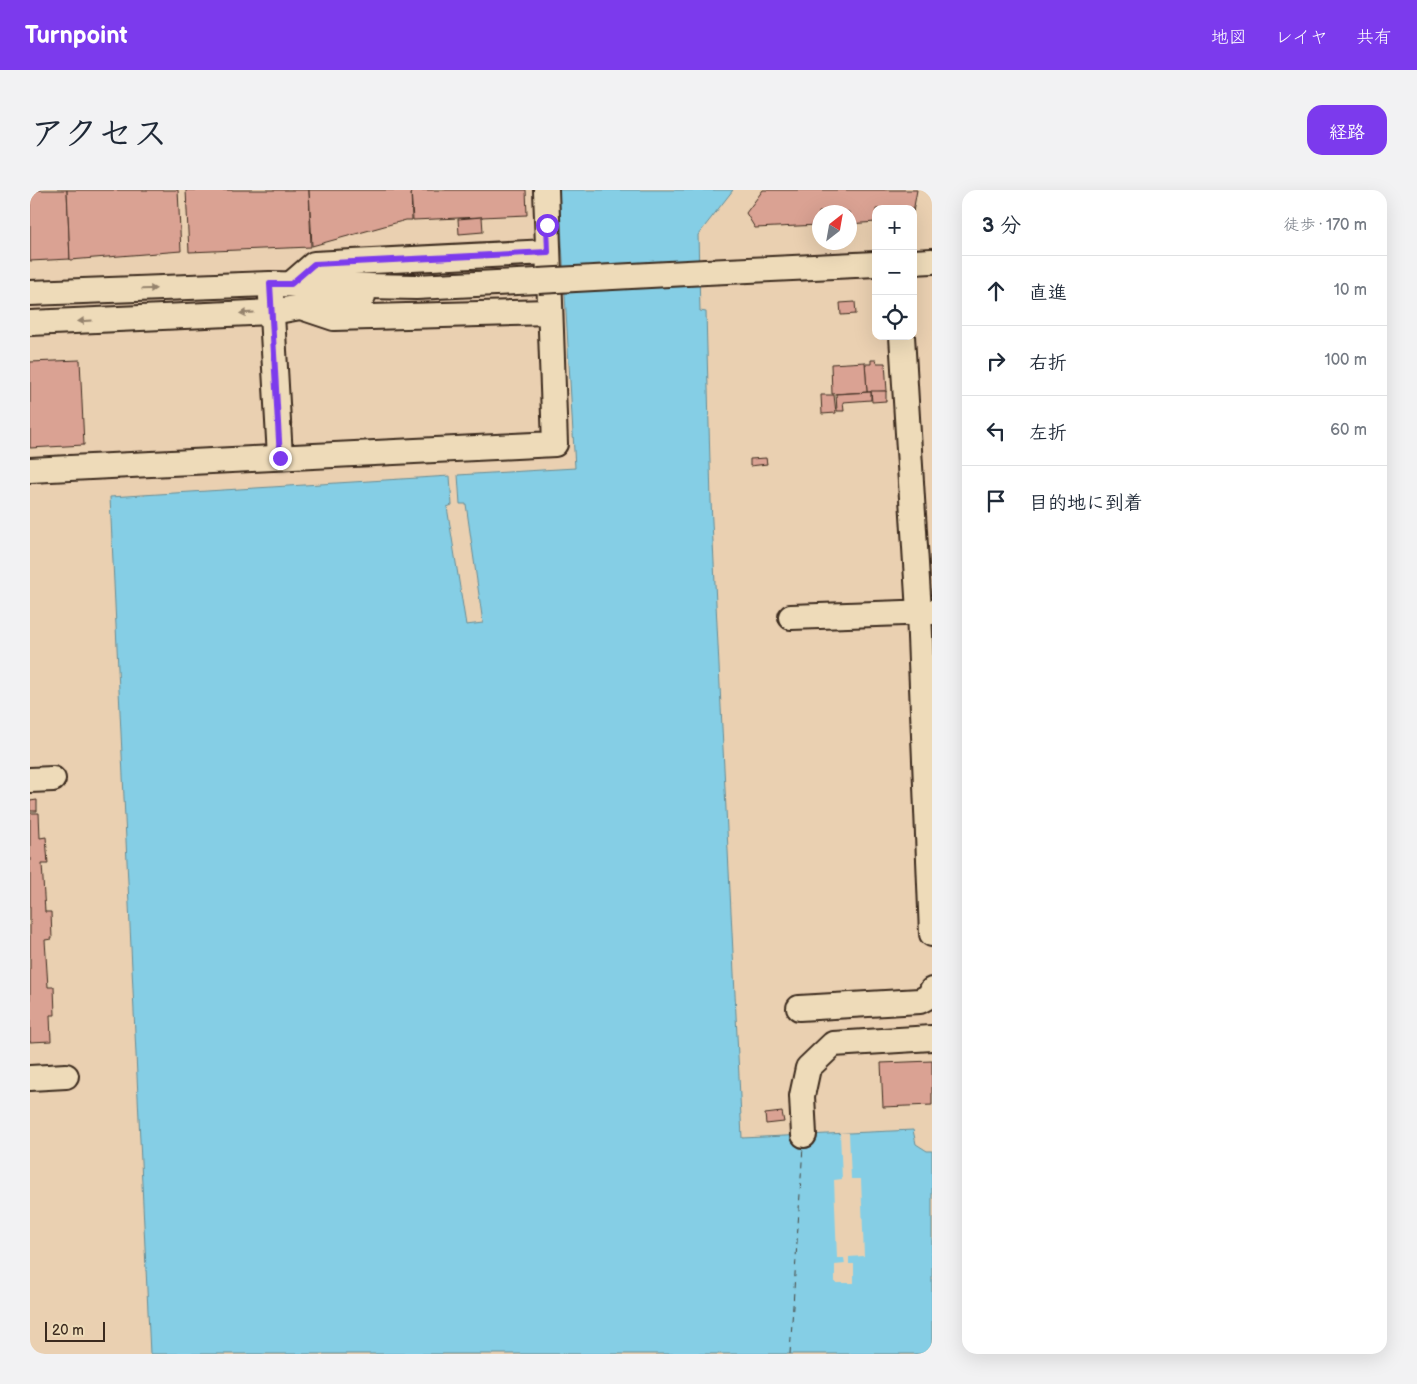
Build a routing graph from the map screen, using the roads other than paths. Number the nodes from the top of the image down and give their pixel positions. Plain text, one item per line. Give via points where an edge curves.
1 (546, 190) edge
2 (548, 252) junction
3 (932, 261) edge
4 (917, 262) edge
5 (872, 264) edge
6 (280, 284) junction
7 (416, 287) junction
8 (30, 294) edge
9 (301, 307) junction
10 (272, 312) junction
11 (550, 312) junction
12 (30, 323) edge
13 (902, 340) edge
14 (280, 458) junction
15 (30, 470) edge
16 (925, 612) edge
17 (791, 617) dead end
18 (932, 934) edge
19 (932, 990) edge
20 (799, 1008) dead end
21 (932, 1038) edge
22 (66, 1076) dead end
23 (30, 1078) edge
24 (804, 1135) dead end

1 - 2 street
2 - 6 street via 314,264
2 - 11 street
3 - 4 street
5 - 7 street, bridge
6 - 7 street
8 -> 6 street
6 - 10 street
7 - 9 street
9 - 10 street
9 - 11 street via 334,318
10 -> 12 street
10 - 14 street
11 - 14 street via 555,444
13 - 16 street
14 - 15 street
16 - 17 street
16 - 18 street
19 - 20 street via 931,995 920,1001
21 - 24 street via 833,1044 808,1068 802,1096
22 - 23 street

